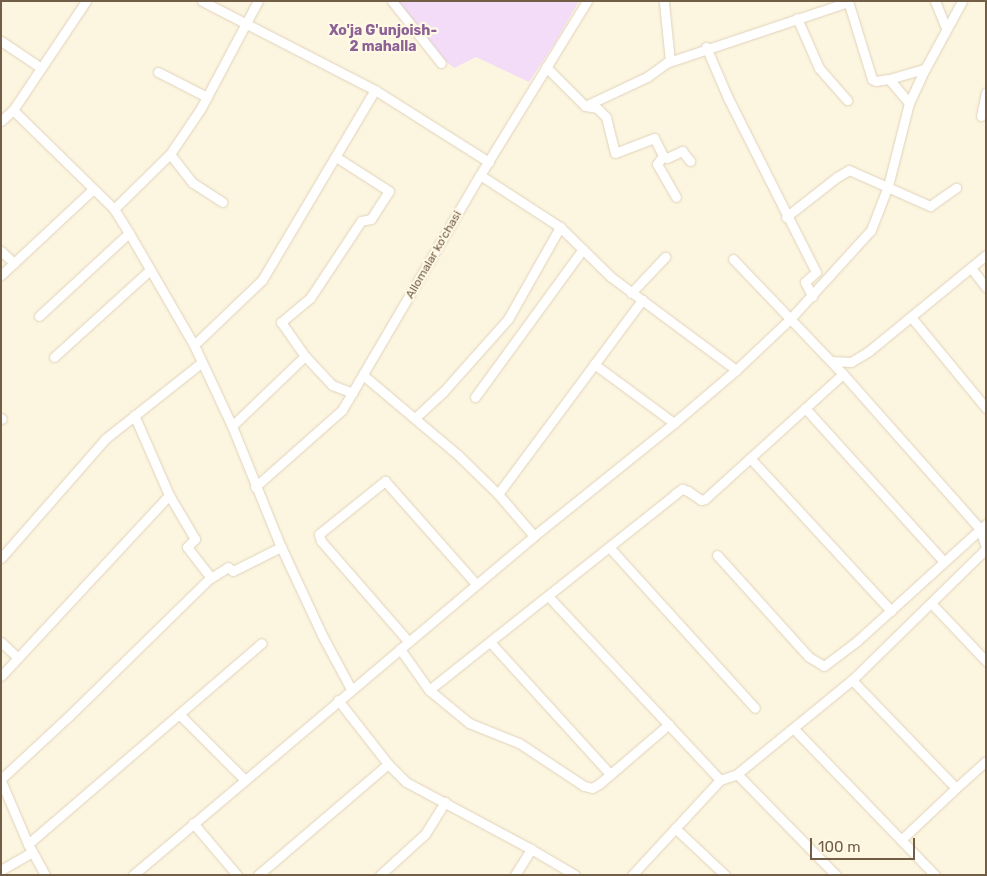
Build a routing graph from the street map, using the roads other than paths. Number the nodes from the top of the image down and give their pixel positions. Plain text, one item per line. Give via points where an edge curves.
1 (86, 1) edge
2 (202, 1) edge
3 (258, 1) edge
4 (392, 1) edge
5 (587, 1) edge
6 (935, 1) edge
7 (962, 1) edge
8 (664, 2) dead end
9 (848, 2) edge
10 (797, 18) junction
11 (246, 23) junction
12 (946, 28) junction
13 (1, 41) edge
14 (706, 47) junction
15 (670, 61) junction
16 (442, 63) dead end
17 (546, 67) junction
18 (41, 68) junction
19 (926, 69) junction
20 (158, 72) dead end
21 (889, 79) junction
22 (375, 90) junction
23 (986, 92) edge
24 (207, 97) junction
25 (847, 100) dead end
26 (909, 103) junction
27 (586, 106) junction
28 (13, 110) junction
29 (981, 116) dead end
30 (2, 118) edge
31 (170, 154) junction
32 (663, 156) junction
33 (336, 157) junction
34 (690, 160) dead end
35 (489, 162) junction
36 (480, 175) junction
37 (888, 186) junction
38 (956, 188) dead end
39 (92, 190) junction
40 (676, 198) dead end
41 (222, 202) dead end
42 (114, 209) junction
43 (786, 217) junction
44 (560, 226) junction
45 (129, 233) junction
46 (583, 249) junction
47 (1, 252) edge
48 (986, 255) edge
49 (665, 257) dead end
50 (733, 259) dead end
51 (14, 263) junction
52 (972, 268) junction
53 (150, 270) junction
54 (1, 275) edge
55 (986, 287) edge
56 (631, 293) junction
57 (812, 296) junction
58 (642, 300) junction
59 (40, 316) dead end
60 (911, 317) junction
61 (790, 319) junction
62 (194, 345) junction
63 (305, 356) junction
64 (54, 358) dead end
65 (831, 361) junction
66 (201, 363) junction
67 (594, 364) junction
68 (736, 370) junction
69 (843, 374) junction
70 (363, 375) junction
71 (353, 393) junction
72 (476, 397) dead end
73 (805, 408) junction
74 (986, 408) edge
75 (134, 415) junction
76 (415, 418) junction
77 (674, 422) junction
78 (232, 426) junction
79 (750, 458) junction
80 (255, 487) junction
81 (498, 494) junction
82 (169, 495) junction
83 (983, 526) edge
84 (534, 536) junction
85 (281, 547) junction
86 (609, 547) junction
87 (986, 548) edge
88 (717, 555) dead end
89 (1, 558) edge
90 (944, 562) junction
91 (211, 578) junction
92 (476, 584) junction
93 (548, 596) junction
94 (931, 603) junction
95 (891, 611) junction
96 (408, 641) junction
97 (1, 642) edge
98 (262, 642) dead end
99 (490, 642) junction
100 (400, 649) junction
101 (18, 658) junction
102 (986, 661) edge
103 (1, 676) edge
104 (852, 680) junction
105 (351, 689) junction
106 (429, 690) junction
107 (338, 700) junction
108 (756, 708) dead end
109 (180, 714) junction
110 (669, 724) junction
111 (794, 729) junction
112 (986, 761) edge
113 (388, 764) junction
114 (610, 774) junction
115 (737, 774) junction
116 (1, 780) edge
117 (244, 780) junction
118 (720, 780) junction
119 (956, 788) junction
120 (444, 802) junction
121 (193, 823) junction
122 (674, 828) junction
123 (901, 840) junction
124 (30, 848) junction
125 (531, 849) junction
126 (1, 870) edge
127 (45, 875) edge
128 (133, 875) edge
129 (237, 875) edge
130 (258, 875) edge
131 (380, 875) edge
132 (515, 875) edge
133 (575, 875) edge
134 (632, 875) edge
135 (725, 875) edge
136 (836, 875) edge
137 (935, 875) edge

1 - 18 street
2 - 11 street
3 - 11 street
4 - 16 street
5 - 17 street, Allomalar ko'chasi
6 - 12 street
7 - 12 street
8 - 15 street
9 - 10 street
9 - 21 street via 872,79
10 - 14 street
10 - 25 street via 819,68
11 - 22 street
11 - 24 street
12 - 19 street
13 - 18 street
14 - 15 street
14 - 43 street
15 - 27 street via 647,77
17 - 27 street
17 - 35 street, Allomalar ko'chasi
18 - 28 street
19 - 21 street
19 - 26 street
20 - 24 street
21 - 26 street
22 - 33 street
22 - 35 street
23 - 29 street
24 - 31 street
26 - 37 street
27 - 32 street via 597,108 606,117 616,153 654,138
28 - 30 street
28 - 39 street
31 - 41 street via 193,183
31 - 42 street
32 - 34 street via 668,158 682,150
32 - 40 street via 657,164
33 - 62 street via 262,280
33 - 63 street via 389,191 371,219 361,221 310,298 281,322
35 - 36 street, Allomalar ko'chasi
36 - 44 street
36 - 70 street, Allomalar ko'chasi
37 - 38 street via 930,206
37 - 43 street via 849,170
37 - 57 street via 871,230
39 - 42 street
39 - 51 street
42 - 45 street
43 - 57 street via 816,272 805,282
44 - 46 street
44 - 76 street via 508,319 444,392
45 - 53 street
45 - 59 street
46 - 56 street
46 - 72 street
47 - 51 street
48 - 52 street
49 - 56 street
50 - 61 street
51 - 54 street
52 - 55 street
52 - 60 street
53 - 62 street
53 - 64 street
56 - 58 street
57 - 61 street
58 - 67 street
58 - 68 street
60 - 65 street via 870,351 851,362
60 - 74 street
61 - 65 street
61 - 68 street
62 - 66 street
63 - 71 street via 332,384
63 - 78 street
65 - 69 street
66 - 75 street
66 - 78 street
67 - 77 street
67 - 81 street
68 - 77 street
69 - 73 street
69 - 83 street
70 - 71 street, Allomalar ko'chasi
70 - 76 street
71 - 80 street, Allomalar ko'chasi via 342,410
73 - 79 street
73 - 90 street
75 - 82 street
75 - 89 street via 105,439
76 - 81 street
77 - 84 street
78 - 80 street
79 - 86 street via 705,499 701,500 682,489
79 - 95 street
80 - 85 street
81 - 84 street
82 - 91 street via 195,539 187,546
82 - 101 street
83 - 87 street
83 - 90 street
84 - 92 street
85 - 91 street via 233,571 228,567
85 - 105 street
86 - 93 street
86 - 108 street
87 - 94 street
88 - 95 street via 809,657 824,666
90 - 95 street
91 - 116 street
92 - 96 street
92 - 96 street via 384,481 319,534
93 - 99 street
93 - 110 street
94 - 102 street
94 - 104 street
96 - 100 street
97 - 101 street
98 - 109 street
99 - 106 street
99 - 114 street
100 - 105 street
100 - 106 street
101 - 103 street
104 - 111 street
104 - 119 street
105 - 107 street
106 - 114 street via 469,722 519,743 584,786 592,788
107 - 113 street
107 - 117 street
109 - 117 street
109 - 124 street
110 - 114 street
110 - 118 street
111 - 115 street
111 - 123 street
112 - 119 street
113 - 120 street via 406,782
113 - 130 street
115 - 118 street
115 - 136 street
116 - 124 street
117 - 121 street
118 - 122 street
119 - 123 street
120 - 125 street
120 - 131 street via 425,834
121 - 128 street
121 - 129 street
122 - 134 street
122 - 135 street
123 - 137 street
124 - 126 street
124 - 127 street
125 - 132 street
125 - 133 street

